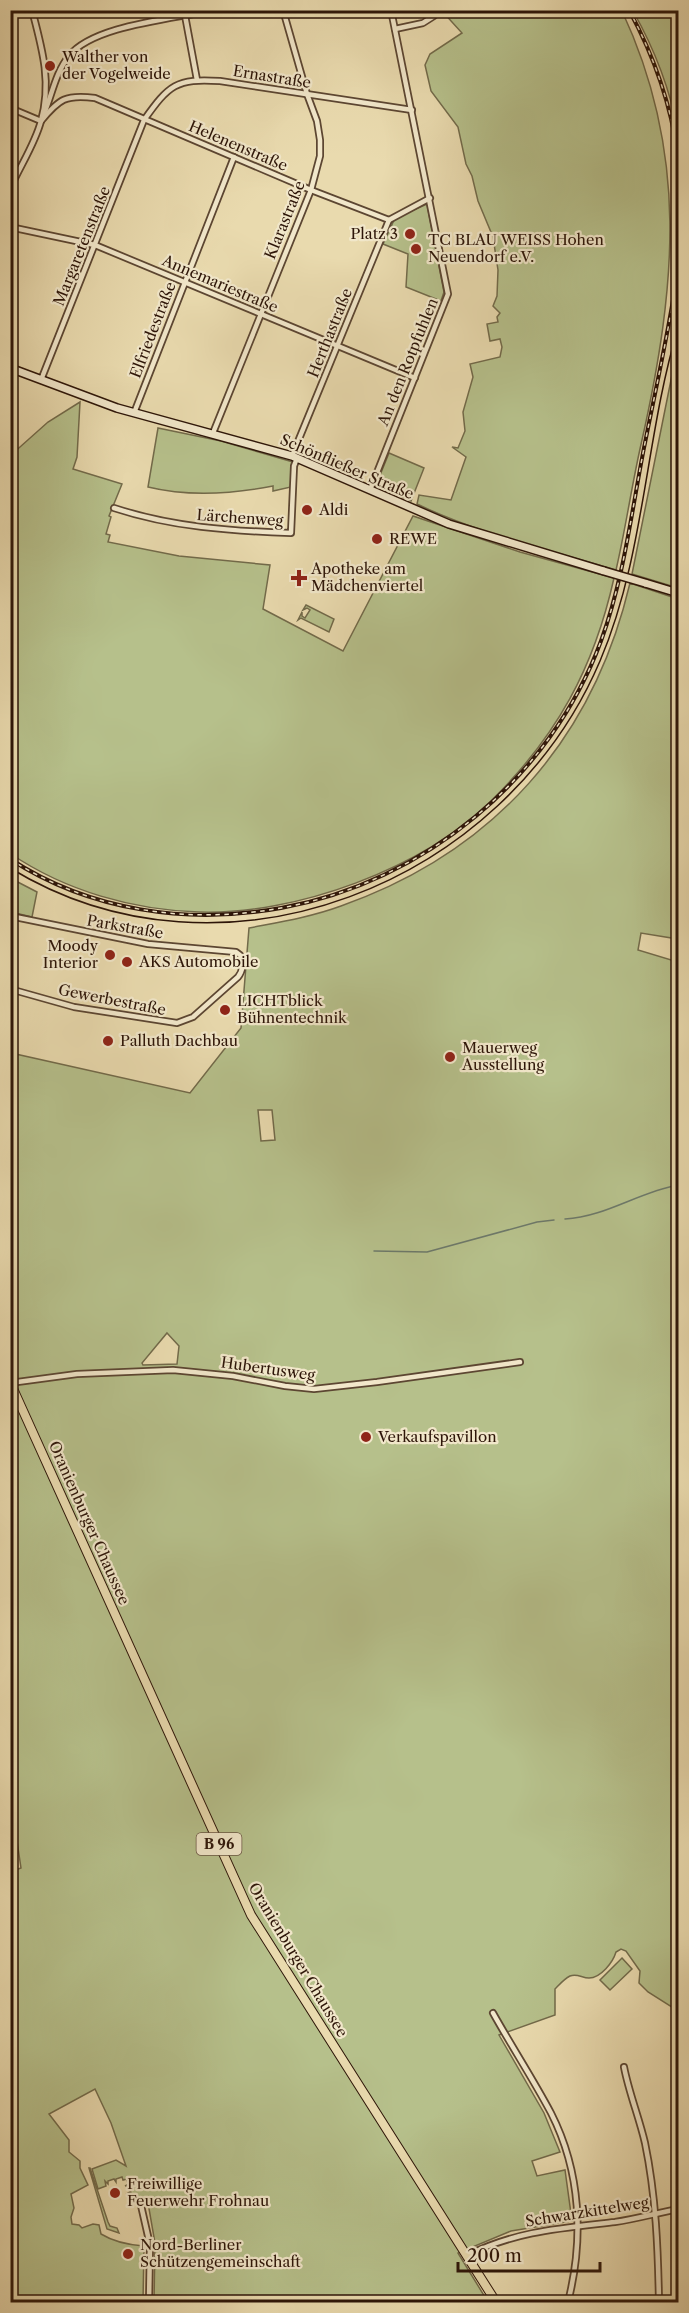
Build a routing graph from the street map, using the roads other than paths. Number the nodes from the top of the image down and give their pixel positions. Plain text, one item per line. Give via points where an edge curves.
1 (32, 10) edge
2 (213, 10) edge
3 (283, 10) edge
4 (391, 10) edge
5 (185, 13) edge
6 (434, 16) dead end
7 (395, 29) junction
8 (197, 80) junction
9 (307, 94) junction
10 (10, 108) edge
11 (412, 110) junction
12 (144, 120) junction
13 (41, 121) junction
14 (234, 157) junction
15 (10, 189) edge
16 (311, 189) junction
17 (430, 198) junction
18 (389, 220) junction
19 (10, 226) edge
20 (95, 245) junction
21 (185, 282) junction
22 (261, 314) junction
23 (338, 347) junction
24 (10, 368) edge
25 (415, 378) junction
26 (41, 380) junction
27 (134, 413) junction
28 (213, 433) junction
29 (294, 457) junction
30 (370, 490) junction
31 (114, 508) dead end
32 (678, 593) edge
33 (10, 916) edge
34 (237, 952) joint
35 (10, 989) edge
36 (520, 1362) dead end
37 (11, 1383) edge
38 (493, 2013) dead end
39 (624, 2067) dead end
40 (140, 2201) dead end
41 (678, 2209) edge
42 (656, 2214) junction
43 (578, 2225) junction
44 (466, 2256) junction
45 (148, 2302) edge
46 (496, 2302) edge
47 (568, 2302) edge
48 (659, 2302) edge

1 - 13 street via 46,72
2 - 5 street
3 - 9 street, Klarastraße
4 - 7 street, An den Rotpfuhlen
5 - 8 street
5 - 13 street via 102,32 84,42 68,56
6 - 7 street via 423,23
7 - 11 street, An den Rotpfuhlen
8 - 9 street, Ernastraße
8 - 12 street, Ernastraße via 171,88
9 - 11 street, Ernastraße
9 - 16 street, Klarastraße via 320,140
10 - 13 street
11 - 17 street, An den Rotpfuhlen
12 - 13 street, Helenenstraße via 95,98 75,96 57,103
12 - 14 street, Helenenstraße
12 - 20 street, Margaretenstraße
13 - 15 street
14 - 16 street, Helenenstraße
14 - 21 street, Elfriedestraße
16 - 18 street, Helenenstraße
16 - 22 street, Klarastraße
17 - 18 street
17 - 25 street, An den Rotpfuhlen via 448,294
18 - 23 street, Herthastraße
19 - 20 street, Annemariestraße
20 - 21 street, Annemariestraße
20 - 26 street, Margaretenstraße
21 - 22 street, Annemariestraße
21 - 27 street, Elfriedestraße
22 - 23 street, Annemariestraße
22 - 28 street, Klarastraße
23 - 25 street, Annemariestraße
23 - 29 street, Herthastraße
24 - 26 main road, Schönfließer Straße
25 - 30 street, An den Rotpfuhlen
26 - 27 main road, Schönfließer Straße
27 - 28 main road, Schönfließer Straße
28 - 29 main road, Schönfließer Straße
29 - 30 main road, Schönfließer Straße
29 - 31 street, Lärchenweg via 291,533 183,526
30 - 32 main road, Schönfließer Straße, bridge via 449,524
33 - 34 street, Parkstraße via 140,943
34 - 35 street, Gewerbestraße via 242,960 240,975 195,1016 179,1023 77,1007
36 - 37 street, Hubertusweg via 328,1389 173,1370 77,1374
37 - 44 main road, Oranienburger Chaussee / B 96 via 251,1915
38 - 43 street via 552,2115 564,2144 575,2185
39 - 42 street via 647,2151
40 - 45 street via 150,2245
41 - 42 street, Schwarzkittelweg
42 - 43 street, Schwarzkittelweg
42 - 48 street
43 - 44 street, Schwarzkittelweg via 525,2234
43 - 47 street via 575,2273
44 - 46 main road, Oranienburger Chaussee / B 96

